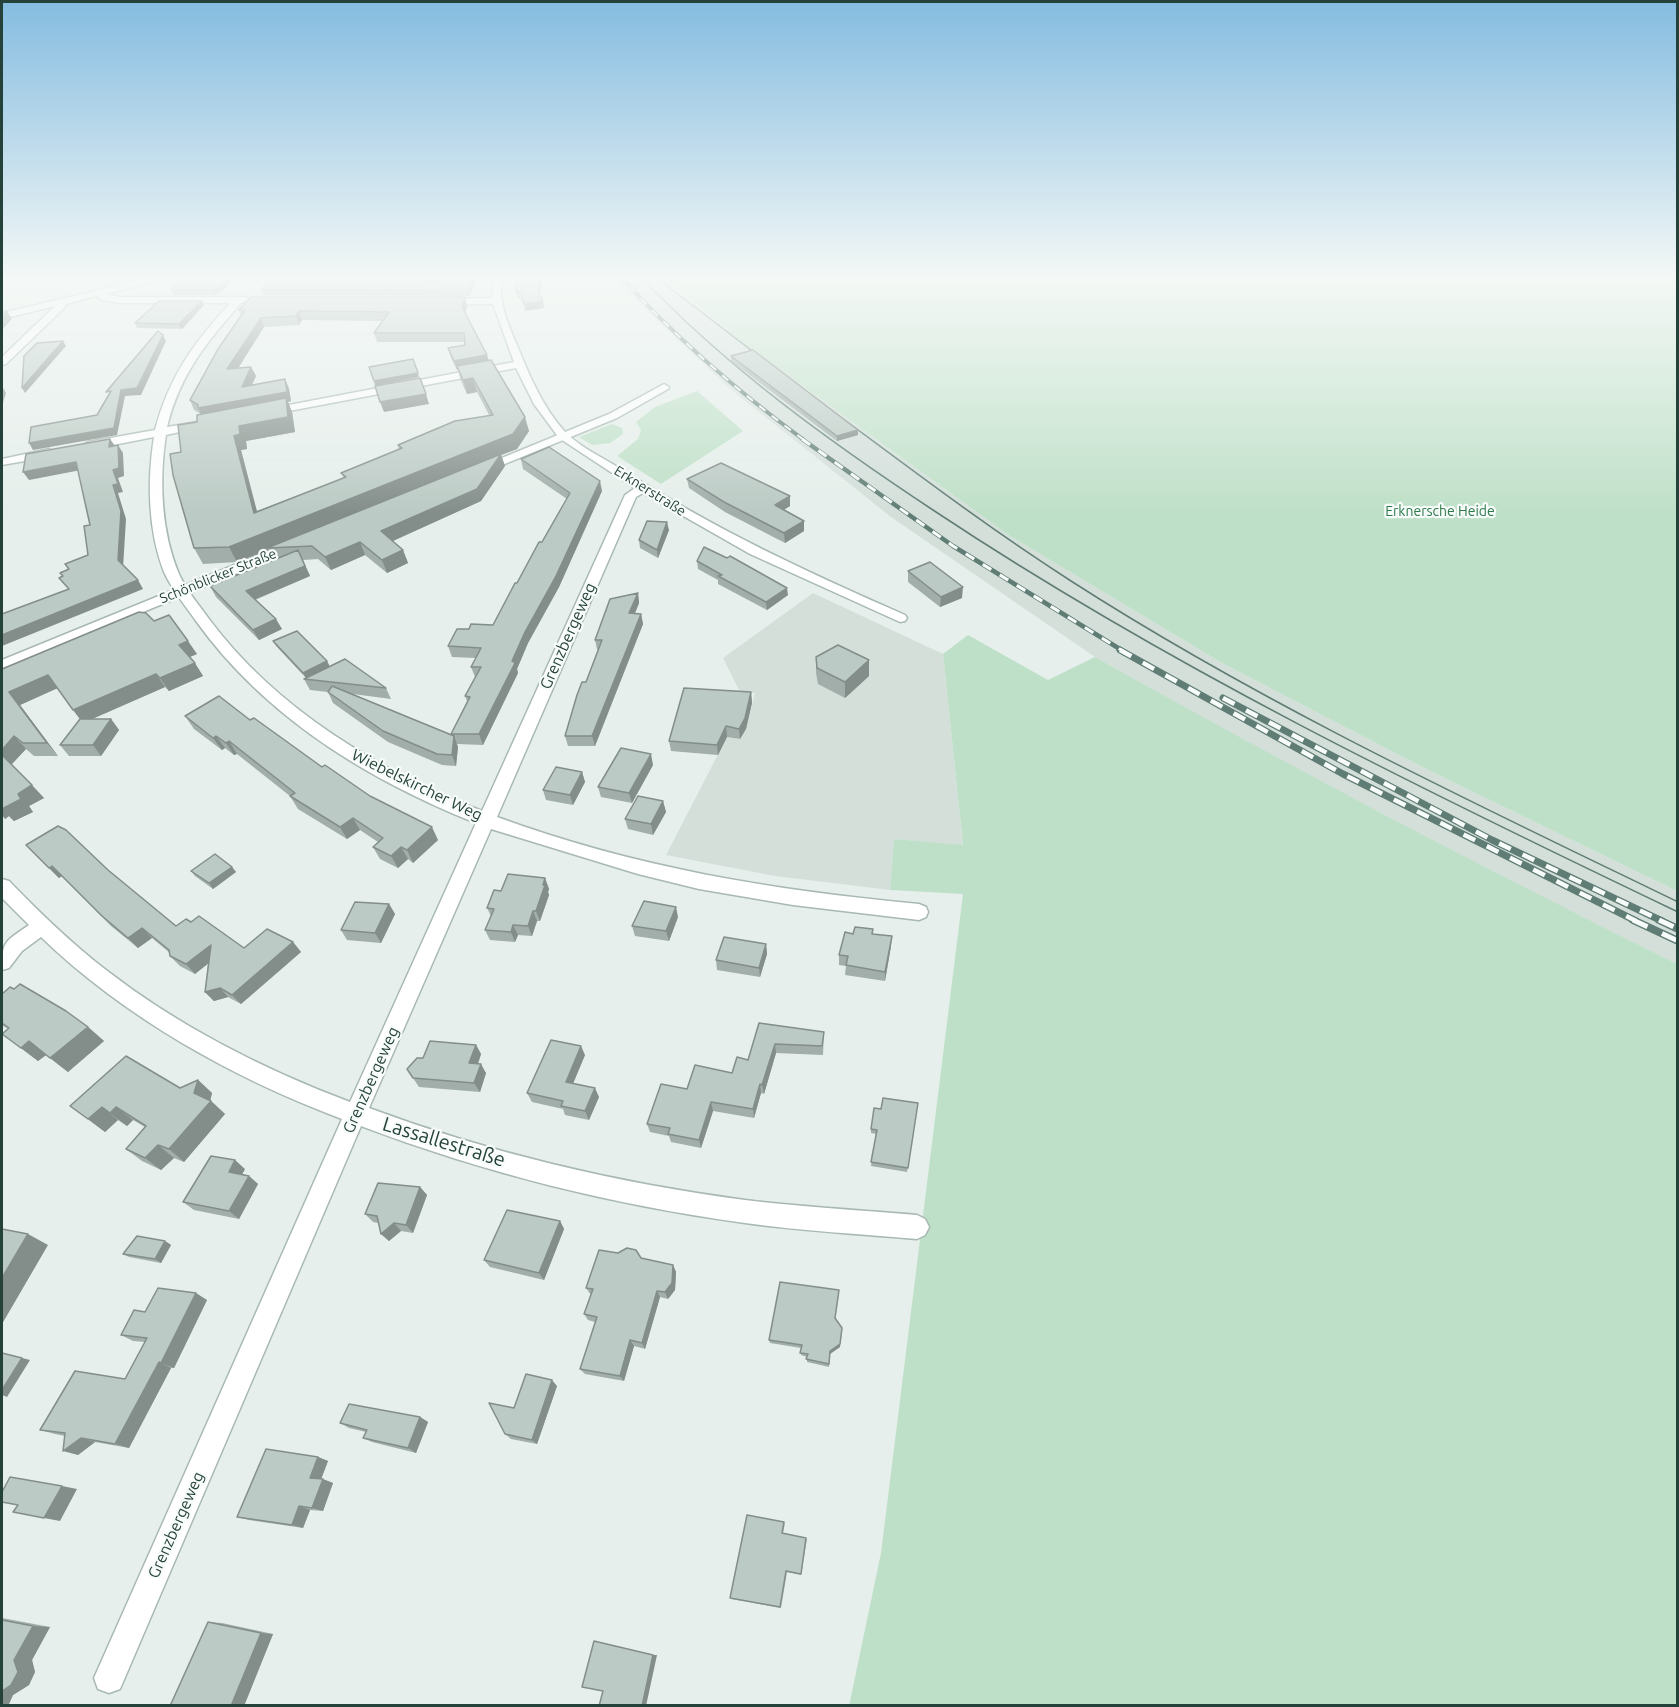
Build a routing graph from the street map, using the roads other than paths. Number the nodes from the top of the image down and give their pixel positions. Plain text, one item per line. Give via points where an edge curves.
1 (193, 355) edge
2 (516, 355) edge
3 (520, 364) junction
4 (664, 387) dead end
5 (255, 414) edge
6 (212, 423) edge
7 (159, 433) junction
8 (563, 436) junction
9 (79, 448) edge
10 (56, 452) edge
11 (2, 462) edge
12 (466, 475) edge
13 (642, 489) junction
14 (305, 540) edge
15 (181, 590) junction
16 (900, 618) dead end
17 (2, 665) edge
18 (487, 819) junction
19 (2, 886) edge
20 (919, 912) dead end
21 (41, 927) junction
22 (2, 962) edge
23 (355, 1115) junction
24 (917, 1227) dead end
25 (109, 1678) dead end

1 - 7 street, Wiebelskircher Weg via 171,394
2 - 3 street, Erknerstraße
3 - 5 street
3 - 8 street, Erknerstraße
4 - 8 street via 613,416
6 - 7 street
7 - 9 street
7 - 15 street, Wiebelskircher Weg via 155,476 161,533
8 - 12 street
8 - 13 street, Erknerstraße
10 - 11 street
13 - 16 street, Erknerstraße via 751,550
13 - 18 street, Grenzbergeweg via 631,495
14 - 15 street, Schönblicker Straße
15 - 17 street, Schönblicker Straße
15 - 18 street, Wiebelskircher Weg via 223,649 288,710 379,770
18 - 20 street, Wiebelskircher Weg via 545,840 669,875 751,891
18 - 23 street, Grenzbergeweg
19 - 21 street, Lassallestraße
21 - 22 street via 15,945
21 - 23 street, Lassallestraße via 113,986 179,1028 259,1072
23 - 24 street, Lassallestraße via 454,1148 624,1191 742,1211
23 - 25 street, Grenzbergeweg

